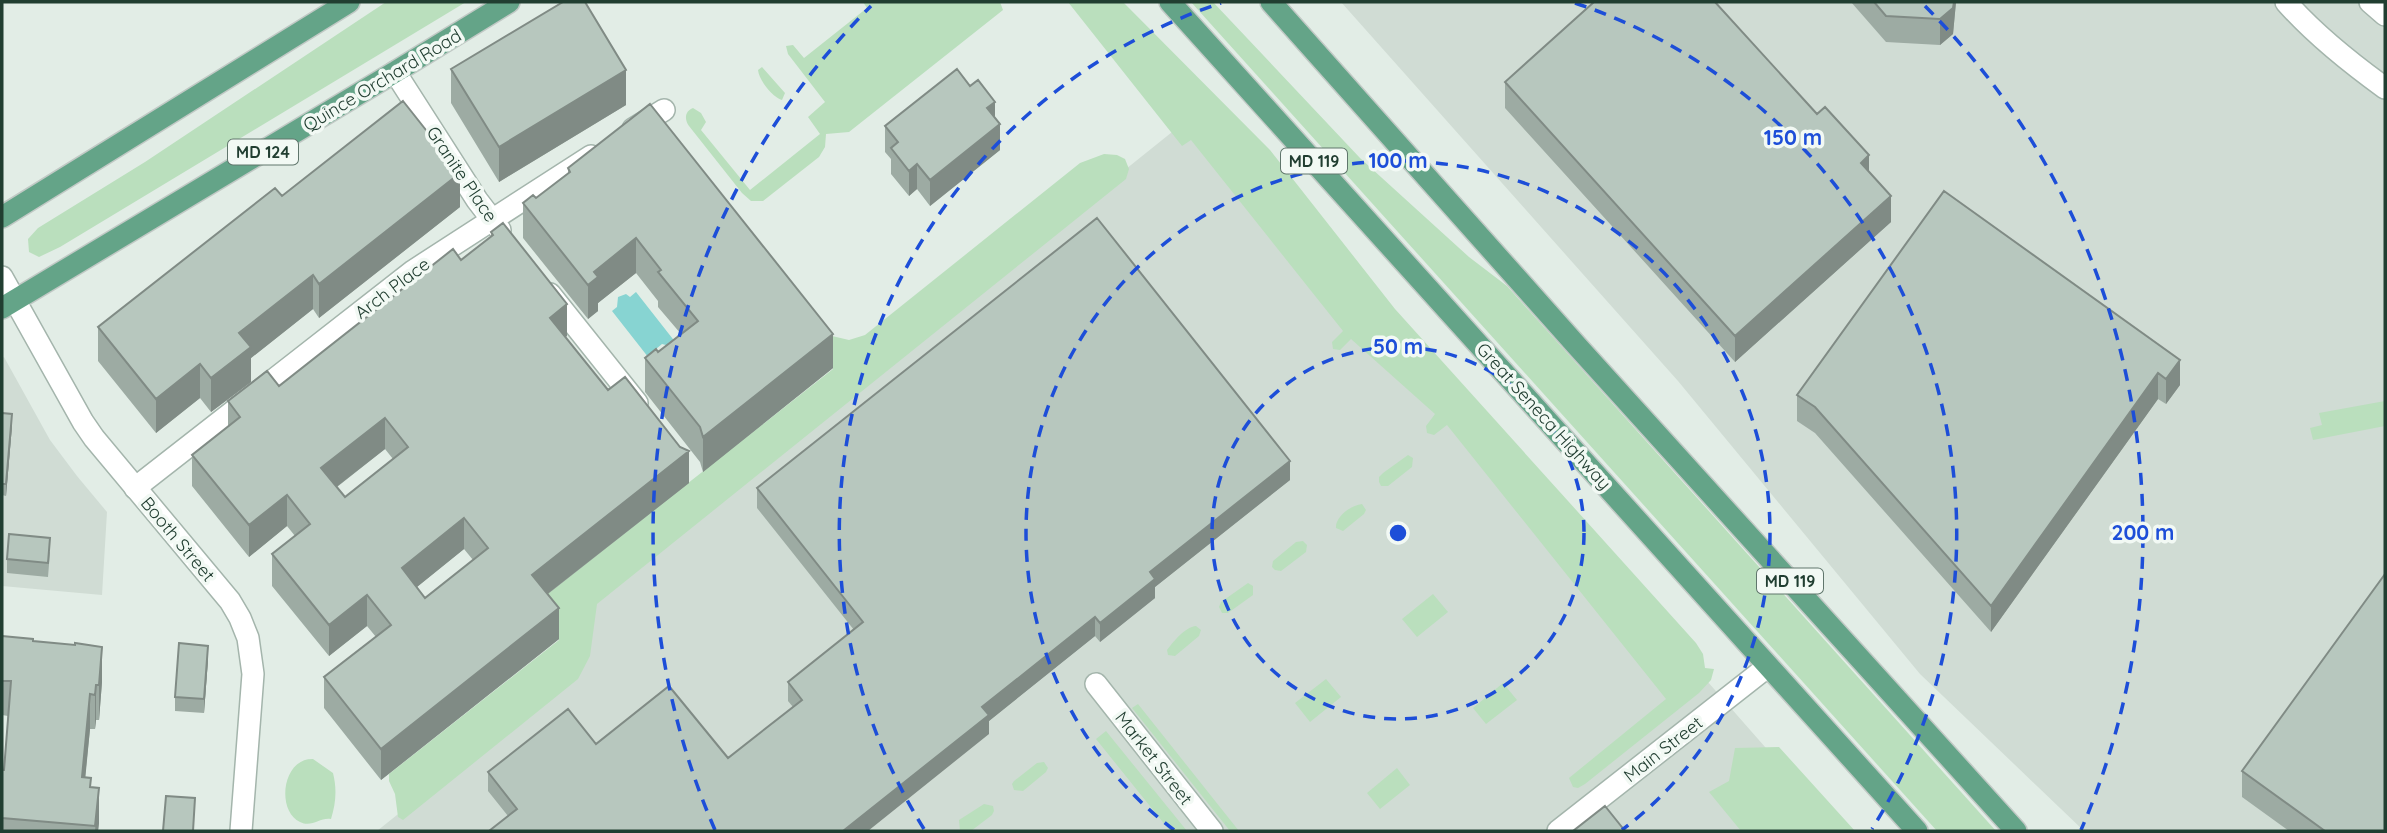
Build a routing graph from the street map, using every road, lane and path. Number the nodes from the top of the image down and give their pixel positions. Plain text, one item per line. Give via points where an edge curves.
1 (349, 2) edge
2 (509, 2) edge
3 (1170, 2) edge
4 (1271, 2) edge
5 (2286, 2) edge
6 (2370, 2) edge
7 (2385, 15) edge
8 (396, 72) junction
9 (2385, 88) edge
10 (664, 110) dead end
11 (2, 217) edge
12 (492, 219) junction
13 (511, 244) edge
14 (535, 275) edge
15 (2, 277) edge
16 (8, 304) edge
17 (649, 418) edge
18 (135, 488) junction
19 (1768, 667) junction
20 (1096, 684) dead end
21 (241, 831) edge
22 (1212, 831) edge
23 (1558, 831) edge
24 (1917, 831) edge
25 (2016, 831) edge

1 - 11 main road
2 - 8 main road, Quince Orchard Road / MD 124
3 - 19 main road, Great Seneca Highway / MD 119
4 - 25 main road, MD 119
5 - 9 street via 2308,27
6 - 7 street
8 - 12 street, Granite Place
8 - 16 main road, Quince Orchard Road / MD 124
10 - 12 street, Arch Place
12 - 13 street, Granite Place
12 - 18 street, Arch Place via 413,271
14 - 17 street
15 - 16 street, Booth Street
16 - 18 street, Booth Street via 83,422
18 - 21 street, Booth Street via 230,601 248,638 253,692
19 - 23 street, Main Street
19 - 24 main road, Great Seneca Highway / MD 119
20 - 22 street, Market Street

